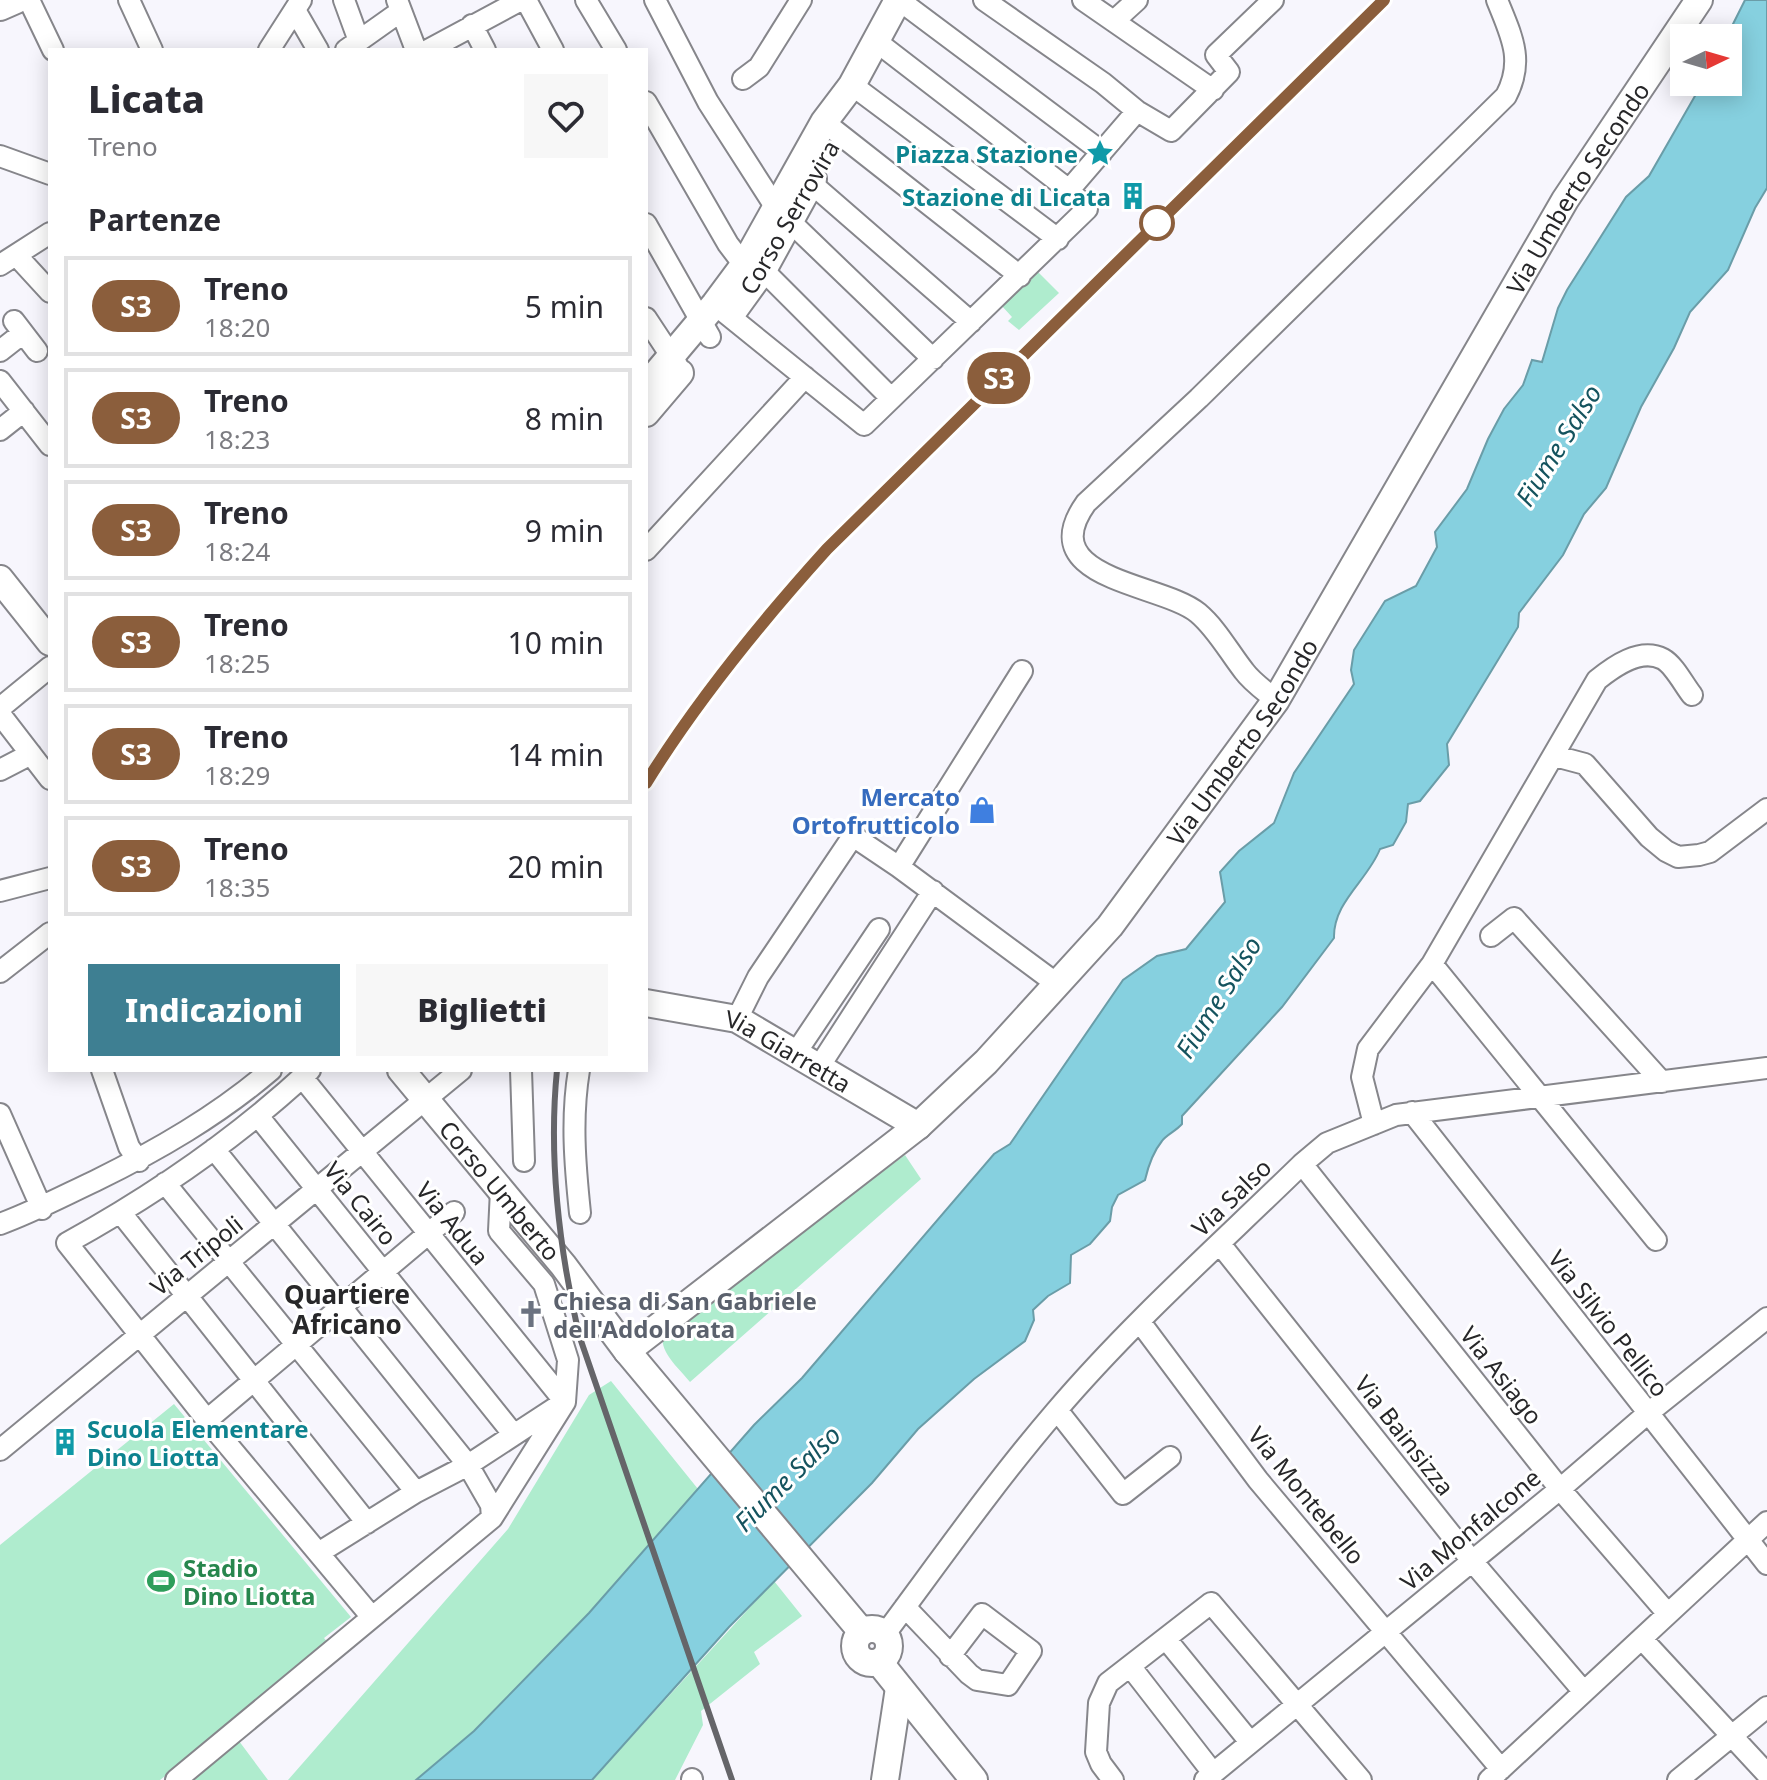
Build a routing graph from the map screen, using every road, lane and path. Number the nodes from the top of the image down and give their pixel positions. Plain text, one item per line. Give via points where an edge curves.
1 (16, 0) edge
2 (29, 0) edge
3 (129, 0) edge
4 (344, 0) edge
5 (524, 0) edge
6 (586, 0) edge
7 (655, 0) edge
8 (801, 0) edge
9 (898, 0) edge
10 (984, 0) edge
11 (1083, 0) edge
12 (1137, 0) edge
13 (1273, 0) edge
14 (1497, 0) edge
15 (1699, 0) edge
16 (298, 5) edge
17 (399, 5) edge
18 (0, 7) edge
19 (1114, 21) junction
20 (472, 25) junction
21 (877, 42) junction
22 (352, 45) edge
23 (52, 48) edge
24 (151, 48) edge
25 (270, 48) edge
26 (317, 48) edge
27 (415, 48) edge
28 (432, 48) edge
29 (484, 48) edge
30 (552, 48) edge
31 (615, 48) edge
32 (743, 79) dead end
33 (852, 85) junction
34 (1213, 90) junction
35 (648, 105) edge
36 (1137, 111) junction
37 (831, 128) junction
38 (1102, 152) junction
39 (0, 156) edge
40 (48, 173) edge
41 (811, 183) junction
42 (1069, 190) junction
43 (783, 214) junction
44 (648, 227) edge
45 (48, 234) edge
46 (1058, 239) junction
47 (8, 260) edge
48 (754, 268) junction
49 (1020, 276) junction
50 (48, 290) edge
51 (714, 319) junction
52 (648, 321) edge
53 (971, 322) junction
54 (0, 351) edge
55 (37, 351) dead end
56 (933, 359) junction
57 (676, 364) junction
58 (805, 377) junction
59 (0, 381) edge
60 (648, 398) edge
61 (891, 398) junction
62 (24, 411) junction
63 (0, 430) edge
64 (41, 432) edge
65 (648, 548) edge
66 (0, 579) edge
67 (48, 639) edge
68 (48, 669) edge
69 (1022, 671) dead end
70 (1692, 695) dead end
71 (1276, 700) junction
72 (0, 711) edge
73 (31, 754) junction
74 (1555, 756) junction
75 (0, 770) edge
76 (48, 776) edge
77 (1767, 809) edge
78 (899, 867) junction
79 (48, 879) edge
80 (0, 891) edge
81 (933, 891) junction
82 (879, 929) dead end
83 (48, 935) edge
84 (1491, 936) dead end
85 (1432, 964) junction
86 (0, 972) edge
87 (1057, 984) junction
88 (648, 1003) edge
89 (737, 1019) junction
90 (795, 1054) junction
91 (819, 1067) junction
92 (1767, 1068) edge
93 (103, 1072) edge
94 (268, 1072) edge
95 (403, 1072) edge
96 (459, 1072) edge
97 (521, 1072) edge
98 (579, 1072) edge
99 (306, 1074) edge
100 (1662, 1082) junction
101 (1540, 1097) junction
102 (426, 1100) junction
103 (1412, 1112) junction
104 (0, 1114) edge
105 (258, 1116) junction
106 (1374, 1124) junction
107 (918, 1126) junction
108 (214, 1149) junction
109 (362, 1152) junction
110 (139, 1161) junction
111 (524, 1161) dead end
112 (1302, 1164) junction
113 (165, 1183) junction
114 (317, 1189) junction
115 (501, 1190) junction
116 (42, 1209) junction
117 (454, 1212) dead end
118 (121, 1213) junction
119 (580, 1213) dead end
120 (0, 1224) edge
121 (274, 1224) junction
122 (427, 1233) junction
123 (1656, 1240) dead end
124 (1220, 1244) junction
125 (229, 1262) junction
126 (383, 1271) junction
127 (187, 1296) junction
128 (340, 1307) junction
129 (1767, 1318) edge
130 (1140, 1322) junction
131 (140, 1334) junction
132 (296, 1344) junction
133 (627, 1351) junction
134 (253, 1380) junction
135 (565, 1402) junction
136 (1057, 1410) junction
137 (1647, 1414) junction
138 (207, 1420) junction
139 (514, 1435) junction
140 (0, 1450) edge
141 (1170, 1457) dead end
142 (468, 1465) junction
143 (1560, 1489) junction
144 (416, 1492) junction
145 (492, 1518) junction
146 (1767, 1522) edge
147 (367, 1523) junction
148 (1746, 1541) junction
149 (320, 1552) junction
150 (1472, 1561) junction
151 (1767, 1564) edge
152 (905, 1607) junction
153 (1668, 1614) junction
154 (371, 1616) junction
155 (1386, 1632) junction
156 (873, 1633) junction
157 (1166, 1639) junction
158 (1642, 1639) junction
159 (950, 1656) junction
160 (1130, 1666) junction
161 (899, 1688) junction
162 (1584, 1692) junction
163 (1296, 1704) junction
164 (1767, 1707) edge
165 (1732, 1736) junction
166 (1250, 1742) junction
167 (1495, 1774) edge
168 (1767, 1774) edge
169 (1209, 1776) edge
170 (176, 1780) edge
171 (885, 1780) edge
172 (974, 1780) edge
173 (1113, 1780) edge
174 (1361, 1780) edge
175 (1678, 1780) edge

1 - 18 main road
2 - 23 street
3 - 24 street
4 - 22 street
5 - 20 street
5 - 30 street
6 - 31 street
7 - 43 street via 708,102
8 - 32 street via 759,67
9 - 21 main road, Corso Serrovira
9 - 38 street
10 - 36 street
11 - 19 street
12 - 19 street
13 - 34 street via 1216,55 1229,72
14 - 71 street via 1515,54 1516,70 1506,96 1086,503 1074,522 1074,543 1084,561 1110,578 1195,611 1246,674
15 - 71 main road, Via Umberto Secondo via 1565,200
16 - 25 street
16 - 26 street
17 - 22 street
17 - 27 street
19 - 34 street
20 - 28 street
20 - 29 street
21 - 33 main road, Corso Serrovira
21 - 42 street
33 - 37 main road, Corso Serrovira
33 - 46 street
34 - 36 street via 1171,131
35 - 48 street via 728,244
36 - 38 street
37 - 41 main road, Corso Serrovira
37 - 43 main road, Corso Serrovira
37 - 49 street
38 - 42 street
39 - 40 street
41 - 43 main road, Corso Serrovira
41 - 53 street
42 - 46 street via 1087,209
43 - 48 main road, Corso Serrovira
43 - 56 street
44 - 51 street
45 - 47 street
46 - 49 street
47 - 50 street
48 - 51 main road, Corso Serrovira
48 - 61 street
49 - 53 street
51 - 57 main road, Corso Serrovira
51 - 58 street
52 - 57 street
53 - 56 street
54 - 55 street via 18,327
56 - 61 street
57 - 60 main road, Corso Serrovira
58 - 61 street via 864,425
58 - 65 street
59 - 62 street
62 - 63 street
62 - 64 street
66 - 67 main road
68 - 72 street
69 - 78 street
70 - 74 street via 1665,659 1624,661 1597,680
71 - 87 main road, Via Umberto Secondo via 1110,926
72 - 73 street
73 - 75 street
73 - 76 street
74 - 77 street via 1585,764 1649,837 1678,857 1710,852
74 - 85 street
78 - 81 street
78 - 89 street via 853,836 758,977
79 - 80 street
81 - 87 street
81 - 91 street
82 - 90 street
83 - 86 street
84 - 100 street via 1514,918
85 - 101 street
85 - 106 street via 1368,1049 1362,1077
87 - 107 main road, Via Umberto Secondo
88 - 89 main road, Via Giarretta
89 - 90 main road, Via Giarretta
90 - 91 main road, Via Giarretta
91 - 107 main road, Via Giarretta
92 - 100 street, Via Salso
93 - 110 street
94 - 110 street via 193,1129
95 - 102 main road, Corso Umberto
96 - 102 street, Via Tripoli
97 - 111 street
98 - 119 street via 575,1158
99 - 105 street
99 - 109 street, Via Adua
100 - 101 street, Via Salso
101 - 103 street, Via Salso
101 - 123 street
102 - 109 street, Via Tripoli
102 - 115 main road, Corso Umberto
103 - 106 street, Via Salso
103 - 137 street, Via Silvio Pellico
104 - 116 street
105 - 108 street
105 - 114 street, Via Cairo
106 - 112 street, Via Salso via 1327,1143
107 - 133 main road, Via Umberto Secondo
108 - 113 street
108 - 121 street
109 - 114 street, Via Tripoli
109 - 122 street, Via Adua
110 - 116 street
112 - 124 street, Via Salso
112 - 143 street, Via Asiago
113 - 118 street
113 - 125 street
114 - 121 street, Via Tripoli
114 - 126 street, Via Cairo
115 - 133 main road, Corso Umberto
115 - 135 street via 499,1231 544,1284 568,1360
116 - 120 street
117 - 122 street
118 - 127 street
118 - 131 street via 67,1243
121 - 125 street, Via Tripoli
121 - 128 street
122 - 126 street
122 - 135 street, Via Adua
124 - 130 street, Via Salso
124 - 150 street, Via Bainsizza
125 - 127 street, Via Tripoli
125 - 132 street
126 - 128 street
126 - 139 street, Via Cairo
127 - 131 street, Via Tripoli
127 - 134 street
128 - 132 street
128 - 142 street
129 - 137 street, Via Monfalcone
130 - 136 street, Via Salso
130 - 155 street, Via Montebello via 1258,1480
131 - 138 street
131 - 140 street, Via Tripoli
132 - 134 street
132 - 144 street
133 - 156 main road, Corso Umberto via 839,1607
134 - 138 street
134 - 147 street
135 - 139 street
135 - 145 street
136 - 141 street via 1123,1494
136 - 152 street, Via Salso
137 - 143 street, Via Monfalcone
137 - 148 street, Via Silvio Pellico
138 - 149 street
139 - 142 street
142 - 144 street
142 - 145 street via 491,1505
143 - 150 street, Via Monfalcone
143 - 153 street, Via Asiago
144 - 147 street
145 - 154 street
146 - 148 street
147 - 149 street
148 - 151 street, Via Silvio Pellico
148 - 153 street
149 - 154 street
150 - 155 street, Via Monfalcone
150 - 162 street, Via Bainsizza
152 - 156 street, Via Salso
152 - 159 street
153 - 158 street
154 - 170 street
155 - 163 street, Via Monfalcone
155 - 167 street, Via Montebello
156 - 161 main road via 889,1649 879,1662
157 - 160 street
157 - 163 street via 1211,1603
157 - 166 street
158 - 162 street
158 - 165 street
159 - 159 street via 982,1614 1031,1651 1008,1685 977,1680
160 - 169 street
160 - 173 street via 1108,1683 1099,1703 1096,1752
161 - 171 main road
161 - 172 main road
162 - 167 street
163 - 166 street, Via Monfalcone
163 - 174 street
164 - 165 street
165 - 168 street
165 - 175 street
166 - 169 street, Via Monfalcone

